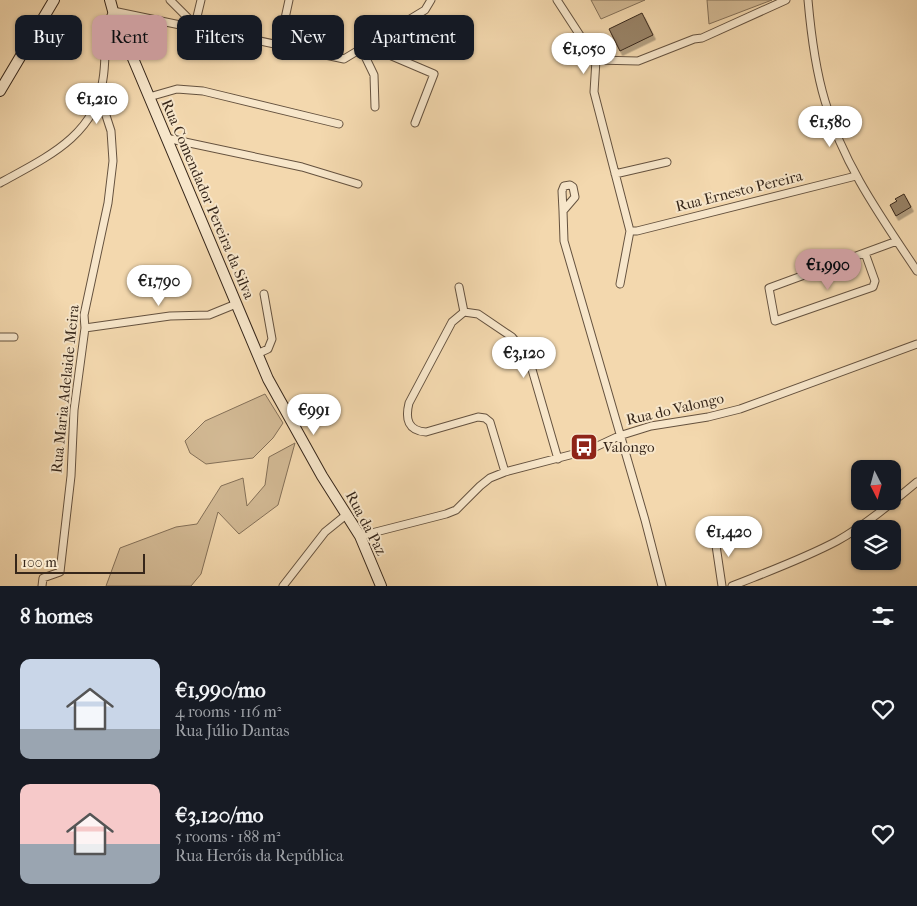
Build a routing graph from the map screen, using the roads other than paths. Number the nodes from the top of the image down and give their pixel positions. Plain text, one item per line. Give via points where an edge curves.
1 (54, 0) edge
2 (110, 0) edge
3 (170, 0) edge
4 (201, 0) edge
5 (289, 0) edge
6 (431, 0) edge
7 (557, 0) edge
8 (786, 0) edge
9 (808, 0) edge
10 (113, 11) junction
11 (186, 15) edge
12 (198, 15) edge
13 (286, 15) edge
14 (416, 15) edge
15 (177, 24) edge
16 (369, 60) edge
17 (398, 60) edge
18 (596, 60) junction
19 (0, 91) edge
20 (149, 96) junction
21 (100, 97) junction
22 (375, 107) dead end
23 (415, 123) dead end
24 (339, 124) dead end
25 (166, 138) junction
26 (667, 162) dead end
27 (615, 174) junction
28 (856, 176) junction
29 (0, 183) edge
30 (358, 184) dead end
31 (563, 211) dead end
32 (630, 231) junction
33 (897, 241) junction
34 (865, 253) junction
35 (917, 271) edge
36 (620, 284) dead end
37 (459, 287) dead end
38 (264, 294) dead end
39 (236, 304) junction
40 (464, 312) junction
41 (85, 328) junction
42 (0, 337) edge
43 (14, 337) dead end
44 (917, 344) edge
45 (257, 354) junction
46 (283, 408) joint
47 (619, 436) junction
48 (558, 459) junction
49 (505, 472) junction
50 (917, 482) edge
51 (346, 515) junction
52 (714, 532) dead end
53 (360, 536) junction
54 (42, 586) edge
55 (282, 586) edge
56 (381, 586) edge
57 (662, 586) edge
58 (722, 586) edge
59 (732, 586) edge

1 - 19 main road
2 - 10 main road, Rua Comendador Pereira da Silva
3 - 11 street
4 - 12 street
5 - 13 street
6 - 14 street
7 - 18 street
8 - 18 street via 702,38 649,57 626,62
9 - 28 street via 813,50 825,102
10 - 15 street
10 - 20 main road, Rua Comendador Pereira da Silva
10 - 21 street via 107,23
16 - 22 street via 374,75
17 - 23 street via 434,74
18 - 27 street via 594,92
20 - 24 street via 177,89 203,91
20 - 25 main road, Rua Comendador Pereira da Silva
21 - 29 street via 82,128 66,144
21 - 41 street, Rua Maria Adelaide Meira via 111,131 112,161 108,203 84,315
25 - 30 street via 302,167
25 - 39 main road, Rua Comendador Pereira da Silva
26 - 27 street
27 - 32 street
28 - 32 street, Rua Ernesto Pereira
28 - 33 street
31 - 47 street via 564,241
32 - 36 street
33 - 34 street
33 - 35 street
34 - 34 street via 875,281 873,287 775,321 769,288
37 - 40 street
38 - 45 street via 272,339 268,349
39 - 41 street via 209,315 170,316
39 - 45 main road, Rua Comendador Pereira da Silva
40 - 48 street via 478,314 512,337 523,350 531,366
40 - 49 street via 452,322 409,403 408,420 417,432 426,432 478,417 485,418 490,422
41 - 54 street, Rua Maria Adelaide Meira via 74,410 71,476 60,572 43,578
42 - 43 street
44 - 47 street, Rua do Valongo via 740,409 651,426
45 - 46 main road, Rua Comendador Pereira da Silva
46 - 51 main road, Rua da Paz
47 - 48 street, Rua do Valongo
47 - 57 street
48 - 49 street, Rua do Valongo
49 - 53 street, Rua do Valongo via 490,478 456,510
50 - 59 street via 838,540
51 - 53 main road, Rua da Paz
51 - 55 street via 326,532
52 - 58 street
53 - 56 main road, Rua da Paz

